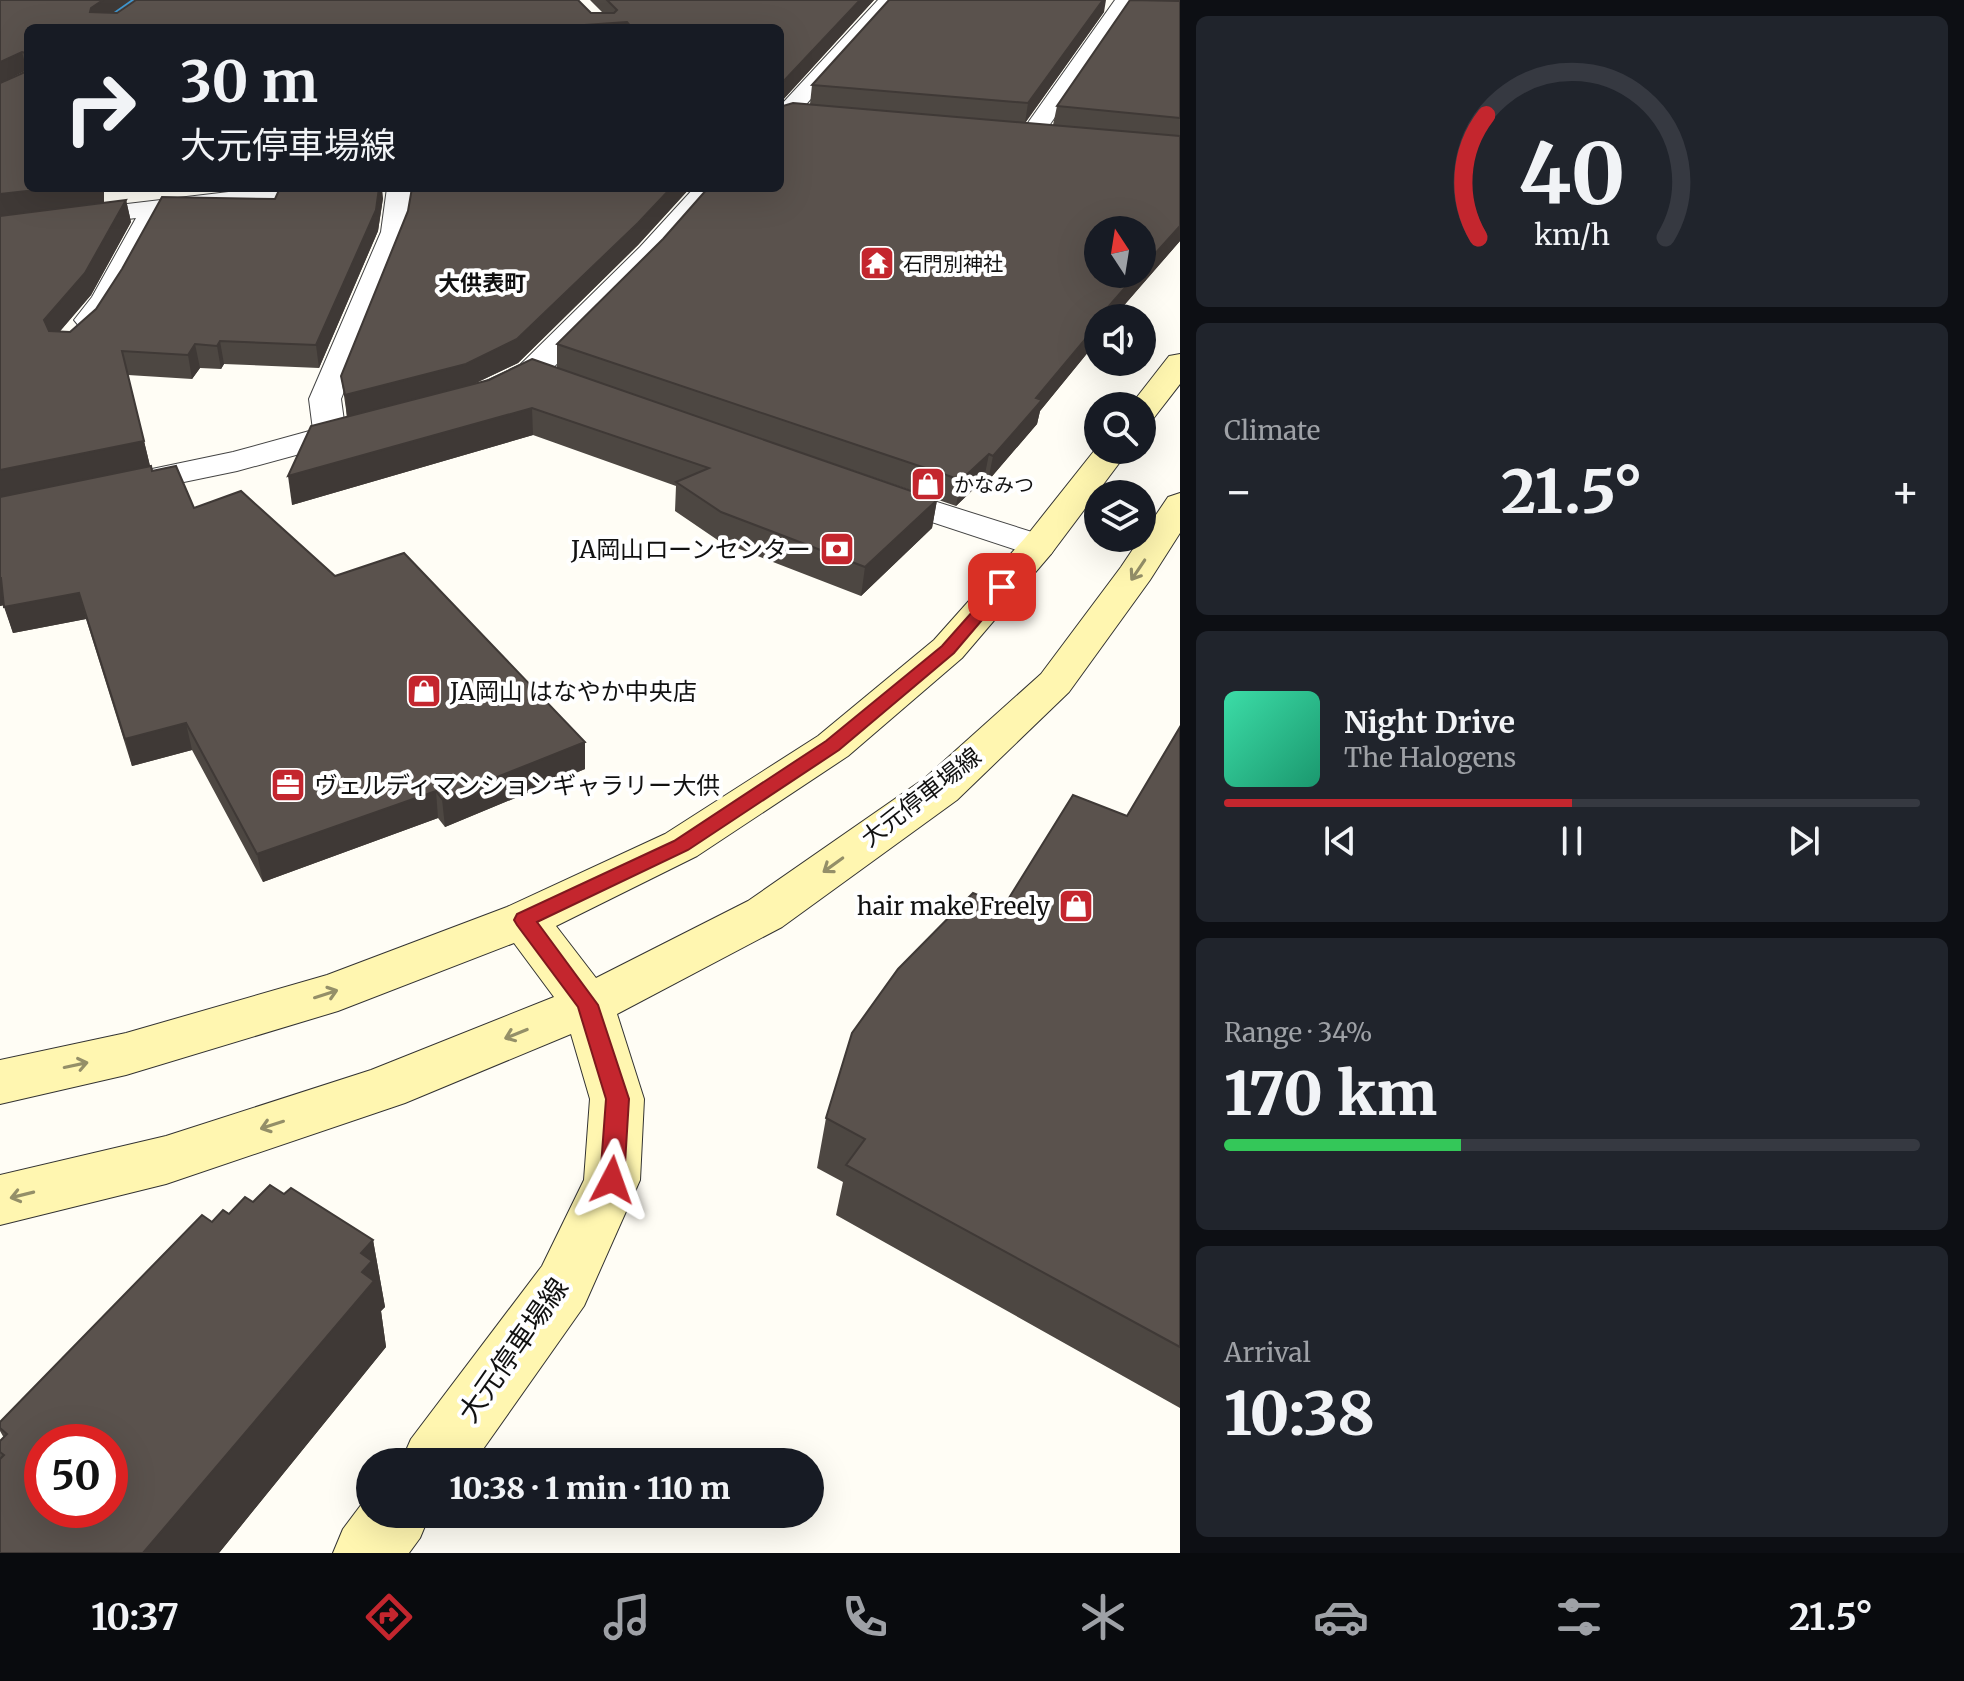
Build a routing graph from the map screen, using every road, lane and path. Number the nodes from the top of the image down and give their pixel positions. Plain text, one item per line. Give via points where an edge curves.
1 (888, 0) edge
2 (1097, 2) edge
3 (1123, 2) edge
4 (1151, 7) edge
5 (18, 75) edge
6 (792, 78) edge
7 (815, 80) junction
8 (0, 95) edge
9 (784, 113) edge
10 (784, 114) edge
11 (817, 115) edge
12 (1005, 132) edge
13 (1032, 134) junction
14 (1062, 137) edge
15 (292, 192) edge
16 (399, 192) edge
17 (704, 192) edge
18 (155, 208) junction
19 (0, 227) edge
20 (67, 345) edge
21 (1180, 363) edge
22 (1156, 394) edge
23 (464, 401) edge
24 (390, 420) edge
25 (330, 435) junction
26 (1101, 464) edge
27 (855, 486) edge
28 (84, 493) edge
29 (1180, 504) edge
30 (1038, 546) junction
31 (524, 920) junction
32 (588, 1005) junction
33 (0, 1082) edge
34 (0, 1200) edge
35 (444, 1448) edge
36 (386, 1528) edge
37 (367, 1553) edge

1 - 7 street
2 - 3 street
3 - 4 street
3 - 13 street
5 - 8 street
6 - 7 street
7 - 9 street
10 - 11 street
12 - 13 street
13 - 14 street
15 - 18 street
16 - 25 street via 394,232 325,399
17 - 23 street via 545,377
18 - 19 street
18 - 20 street via 105,300
21 - 22 main road
24 - 25 street
25 - 28 street
26 - 30 main road
27 - 30 street
29 -> 32 main road, 大元停車場線 via 1055,683 941,789 765,914
30 - 31 main road via 948,649 833,746 681,845
31 - 32 main road, 大元停車場線
33 -> 31 main road via 126,1054 298,1003
32 -> 34 main road via 337,1104 166,1160
32 - 35 main road, 大元停車場線 via 617,1099 612,1180 563,1286
36 - 37 main road

